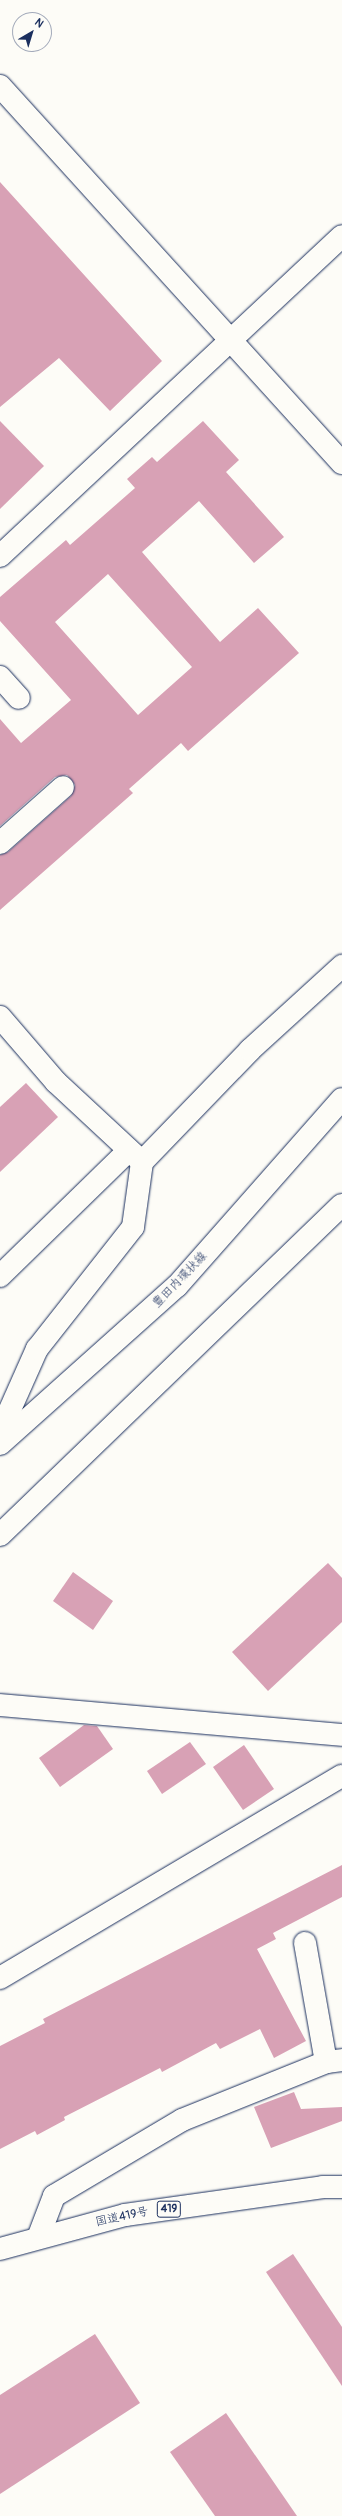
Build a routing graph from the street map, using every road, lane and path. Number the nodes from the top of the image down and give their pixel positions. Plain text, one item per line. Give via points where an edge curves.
1 (0, 86) edge
2 (342, 236) edge
3 (231, 341) junction
4 (342, 463) edge
5 (0, 556) edge
6 (0, 677) edge
7 (19, 698) dead end
8 (63, 787) dead end
9 (0, 842) edge
10 (342, 966) edge
11 (0, 1017) edge
12 (342, 1099) edge
13 (136, 1156) junction
14 (342, 1205) edge
15 (0, 1276) edge
16 (0, 1432) edge
17 (0, 1444) edge
18 (0, 1535) edge
19 (0, 1705) edge
20 (342, 1735) edge
21 (342, 1776) edge
22 (305, 1943) dead end
23 (0, 1978) edge
24 (334, 2061) edge
25 (342, 2187) edge
26 (38, 2238) junction
27 (0, 2249) edge

1 - 3 main road
2 - 3 main road
3 - 4 main road
3 - 5 main road
6 - 7 main road
8 - 9 main road
10 - 13 main road
11 - 13 main road via 56,1082
12 - 17 main road, 豊田内環状線 via 177,1286
13 - 15 main road
13 - 16 main road via 133,1228 37,1349
14 - 18 main road
19 - 20 main road
21 - 23 main road
22 - 24 main road
24 - 26 main road via 182,2120 54,2196
25 - 26 main road, 国道419号 / 419 via 323,2187 125,2215
26 - 27 main road, 国道419号 / 419

